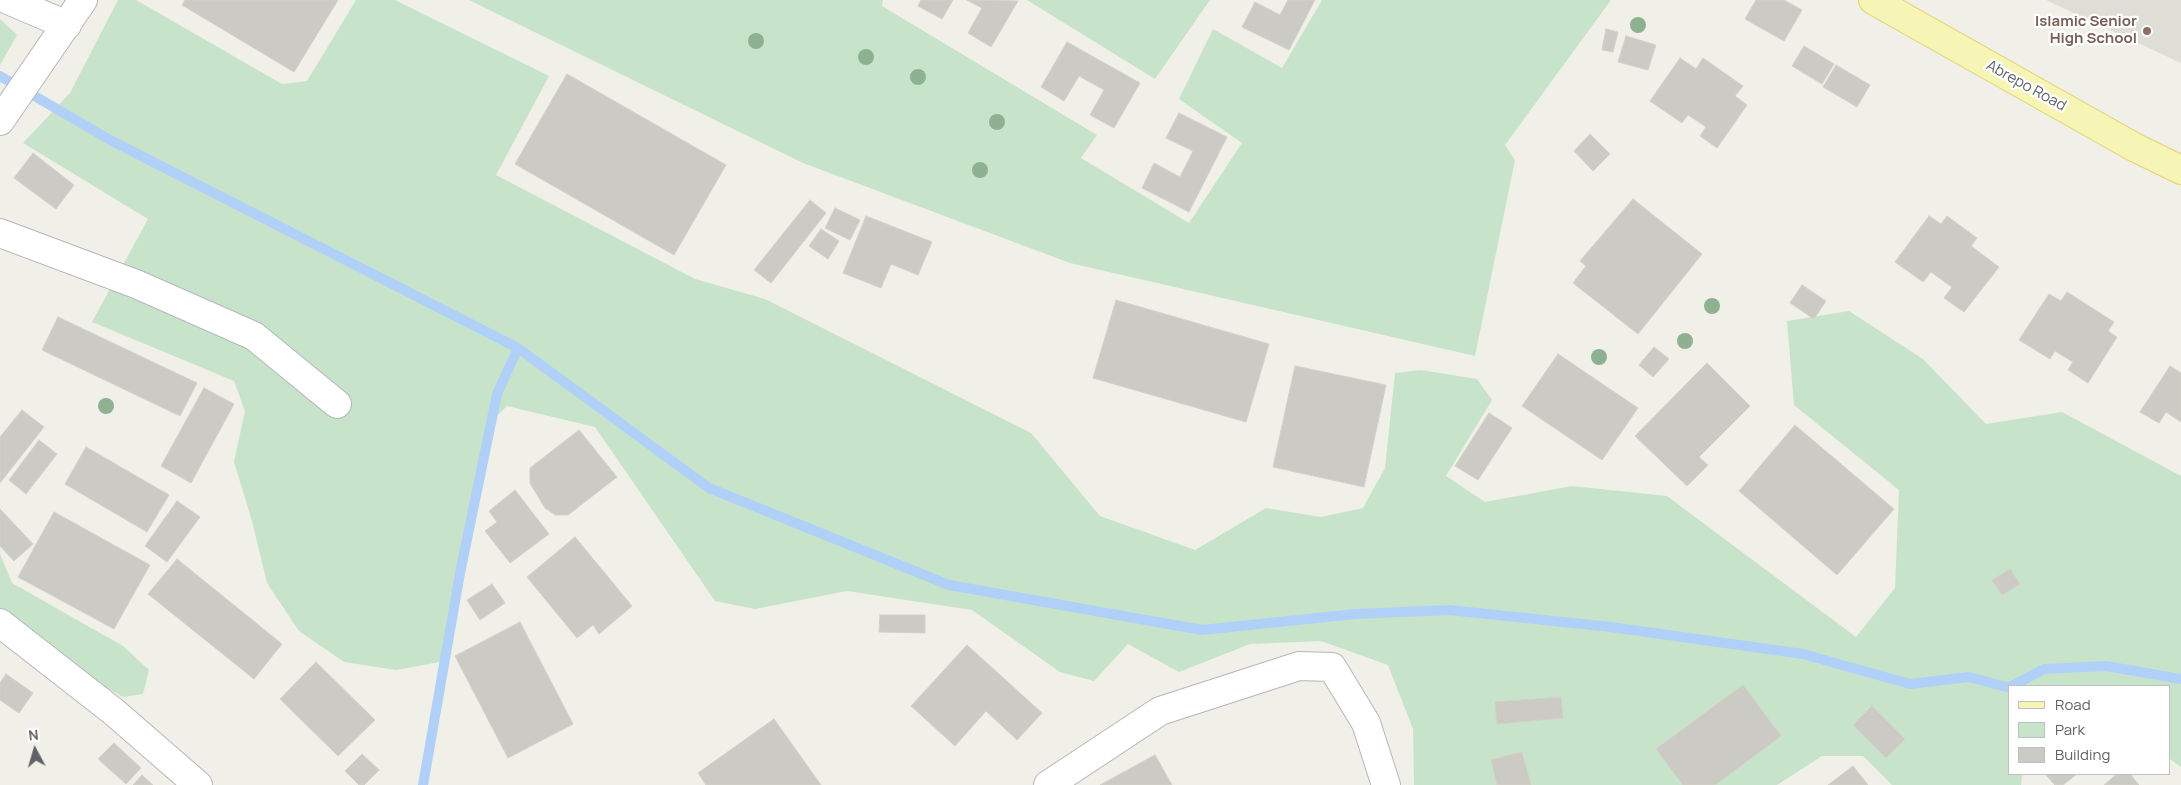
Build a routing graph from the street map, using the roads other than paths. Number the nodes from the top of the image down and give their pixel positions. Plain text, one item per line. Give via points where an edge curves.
1 (8, 0) edge
2 (83, 0) edge
3 (1873, 0) edge
4 (61, 35) junction
5 (1, 119) edge
6 (2181, 170) edge
7 (0, 233) edge
8 (337, 404) dead end
9 (0, 623) edge
10 (198, 785) edge
11 (1048, 785) edge
12 (1386, 785) edge

1 - 4 street
2 - 4 street
3 - 6 main road, Abrepo Road via 2134,147
4 - 5 street
7 - 8 street via 136,284 254,336
9 - 10 street via 114,712
11 - 12 street via 1160,711 1299,666 1332,667 1366,723

